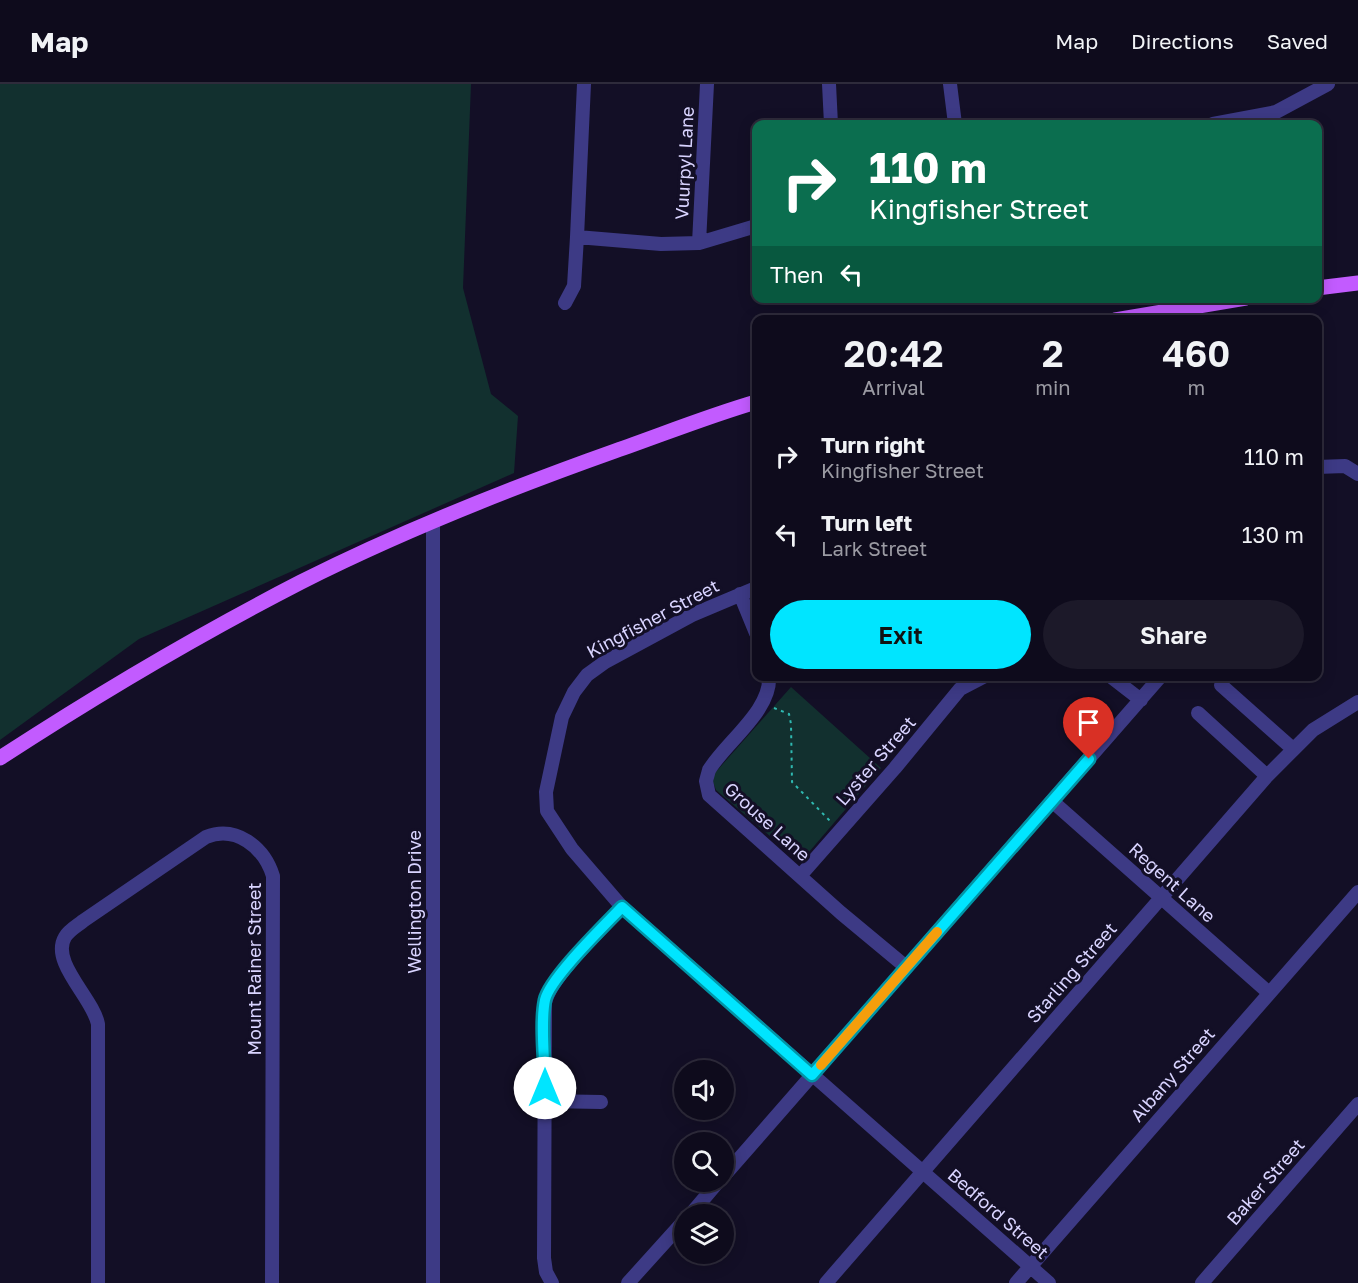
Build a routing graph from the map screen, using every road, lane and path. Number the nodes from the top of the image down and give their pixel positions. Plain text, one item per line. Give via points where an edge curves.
1 (584, 84) edge
2 (707, 84) edge
3 (829, 84) edge
4 (950, 84) edge
5 (1328, 84) edge
6 (831, 120) edge
7 (954, 120) edge
8 (1234, 120) edge
9 (752, 227) edge
10 (577, 237) junction
11 (699, 243) junction
12 (1358, 283) edge
13 (1322, 287) edge
14 (565, 303) dead end
15 (1216, 303) edge
16 (1145, 315) edge
17 (752, 403) edge
18 (1322, 467) edge
19 (1358, 474) edge
20 (433, 522) junction
21 (752, 590) edge
22 (740, 594) junction
23 (752, 623) edge
24 (769, 681) edge
25 (1116, 681) edge
26 (1157, 681) edge
27 (958, 683) edge
28 (1221, 685) dead end
29 (1141, 700) junction
30 (1358, 702) edge
31 (773, 707) dead end
32 (1198, 713) dead end
33 (1293, 749) junction
34 (0, 758) edge
35 (1268, 776) junction
36 (1052, 801) junction
37 (840, 830) junction
38 (800, 876) junction
39 (1358, 892) edge
40 (1162, 898) junction
41 (622, 907) junction
42 (906, 967) junction
43 (1269, 993) junction
44 (812, 1075) junction
45 (545, 1101) junction
46 (602, 1102) dead end
47 (1358, 1104) edge
48 (734, 1164) edge
49 (923, 1172) junction
50 (710, 1192) edge
51 (699, 1204) edge
52 (674, 1232) edge
53 (1031, 1267) junction
54 (98, 1283) edge
55 (272, 1283) edge
56 (433, 1283) edge
57 (552, 1283) edge
58 (628, 1283) edge
59 (826, 1283) edge
60 (1016, 1283) edge
61 (1050, 1283) edge
62 (1202, 1283) edge

1 - 10 street
2 - 11 street, Vuurpyl Lane
3 - 6 street
4 - 7 street
5 - 8 street via 1276,112
9 - 11 street
10 - 11 street
10 - 14 street via 574,286
12 - 13 main road
15 - 16 main road
17 - 20 main road via 521,485
18 - 19 street via 1345,466
20 - 34 main road via 303,581 232,619 111,687
20 - 56 street, Wellington Drive
21 - 22 street, Kingfisher Street
22 - 23 street
22 - 41 street, Kingfisher Street via 605,662 574,692 562,717 546,792 547,811 572,849
24 - 38 street, Grouse Lane via 767,697 714,761 706,781 709,795
25 - 29 street
26 - 29 street
27 - 37 street, Lyster Street
28 - 33 street
29 - 36 street
30 - 33 street, Starling Street via 1313,730
31 - 37 path via 789,714 793,785
32 - 35 street
33 - 35 street, Starling Street
35 - 40 street, Starling Street
36 - 40 street, Regent Lane
36 - 42 street
37 - 38 street, Lyster Street
38 - 42 street, Grouse Lane
39 - 43 street, Albany Street
40 - 43 street, Regent Lane
40 - 49 street, Starling Street
41 - 44 street, Kingfisher Street
41 - 45 street via 548,990 544,1011
42 - 44 street
43 - 53 street, Albany Street
44 - 48 street
44 - 49 street, Kingfisher Street
45 - 46 street
45 - 57 street via 544,1258
47 - 62 street, Baker Street
49 - 53 street, Bedford Street
49 - 59 street, Starling Street
50 - 51 street
52 - 58 street
53 - 60 street, Albany Street
53 - 61 street, Bedford Street
54 - 55 street, Mount Rainer Street via 98,1023 93,1007 64,963 63,941 83,921 206,837 225,832 257,848 273,876

